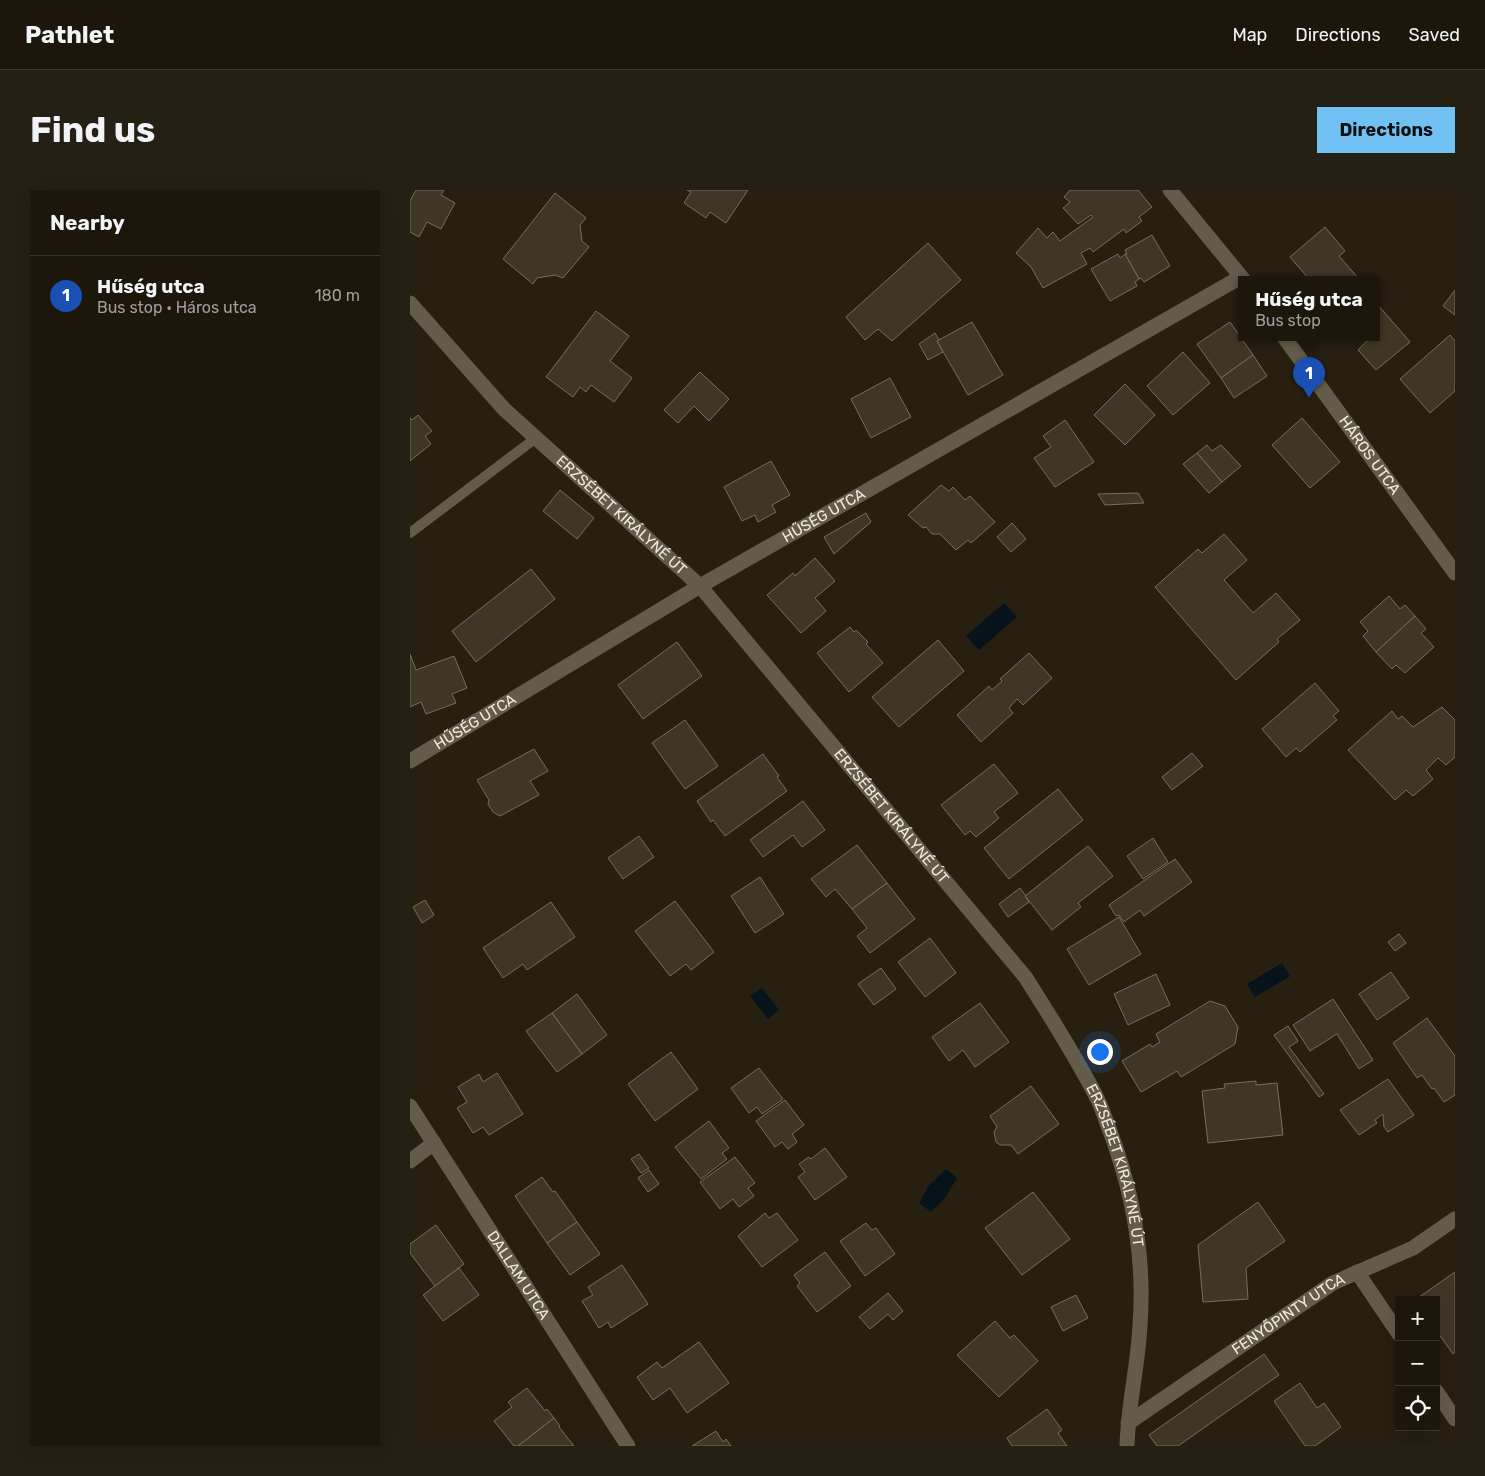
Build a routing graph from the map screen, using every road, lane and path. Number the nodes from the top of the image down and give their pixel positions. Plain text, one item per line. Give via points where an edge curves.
1 (1170, 190) edge
2 (1240, 276) edge
3 (1238, 280) edge
4 (410, 304) edge
5 (1287, 341) edge
6 (536, 438) junction
7 (410, 533) edge
8 (1455, 573) edge
9 (700, 586) junction
10 (410, 762) edge
11 (410, 1106) edge
12 (434, 1143) junction
13 (410, 1161) edge
14 (1455, 1219) edge
15 (1357, 1272) junction
16 (1395, 1328) edge
17 (1440, 1396) edge
18 (1455, 1419) edge
19 (1128, 1423) junction
20 (628, 1446) edge
21 (1127, 1446) edge

1 - 2 street
3 - 9 street, HŰSÉG UTCA
4 - 6 street, ERZSÉBET KIRÁLYNÉ ÚT via 504,409
5 - 8 street, HÁROS UTCA
6 - 7 lane
6 - 9 street, ERZSÉBET KIRÁLYNÉ ÚT
9 - 10 street, HŰSÉG UTCA
9 - 19 street, ERZSÉBET KIRÁLYNÉ ÚT via 1026,978 1097,1097 1121,1162 1135,1221 1141,1271 1141,1324
11 - 12 street, DALLAM UTCA
12 - 13 street
12 - 20 street, DALLAM UTCA
14 - 15 street, FENYŐPINTY UTCA via 1413,1248
15 - 16 street
15 - 19 street, FENYŐPINTY UTCA via 1333,1283
17 - 18 street
19 - 21 street, ERZSÉBET KIRÁLYNÉ ÚT

